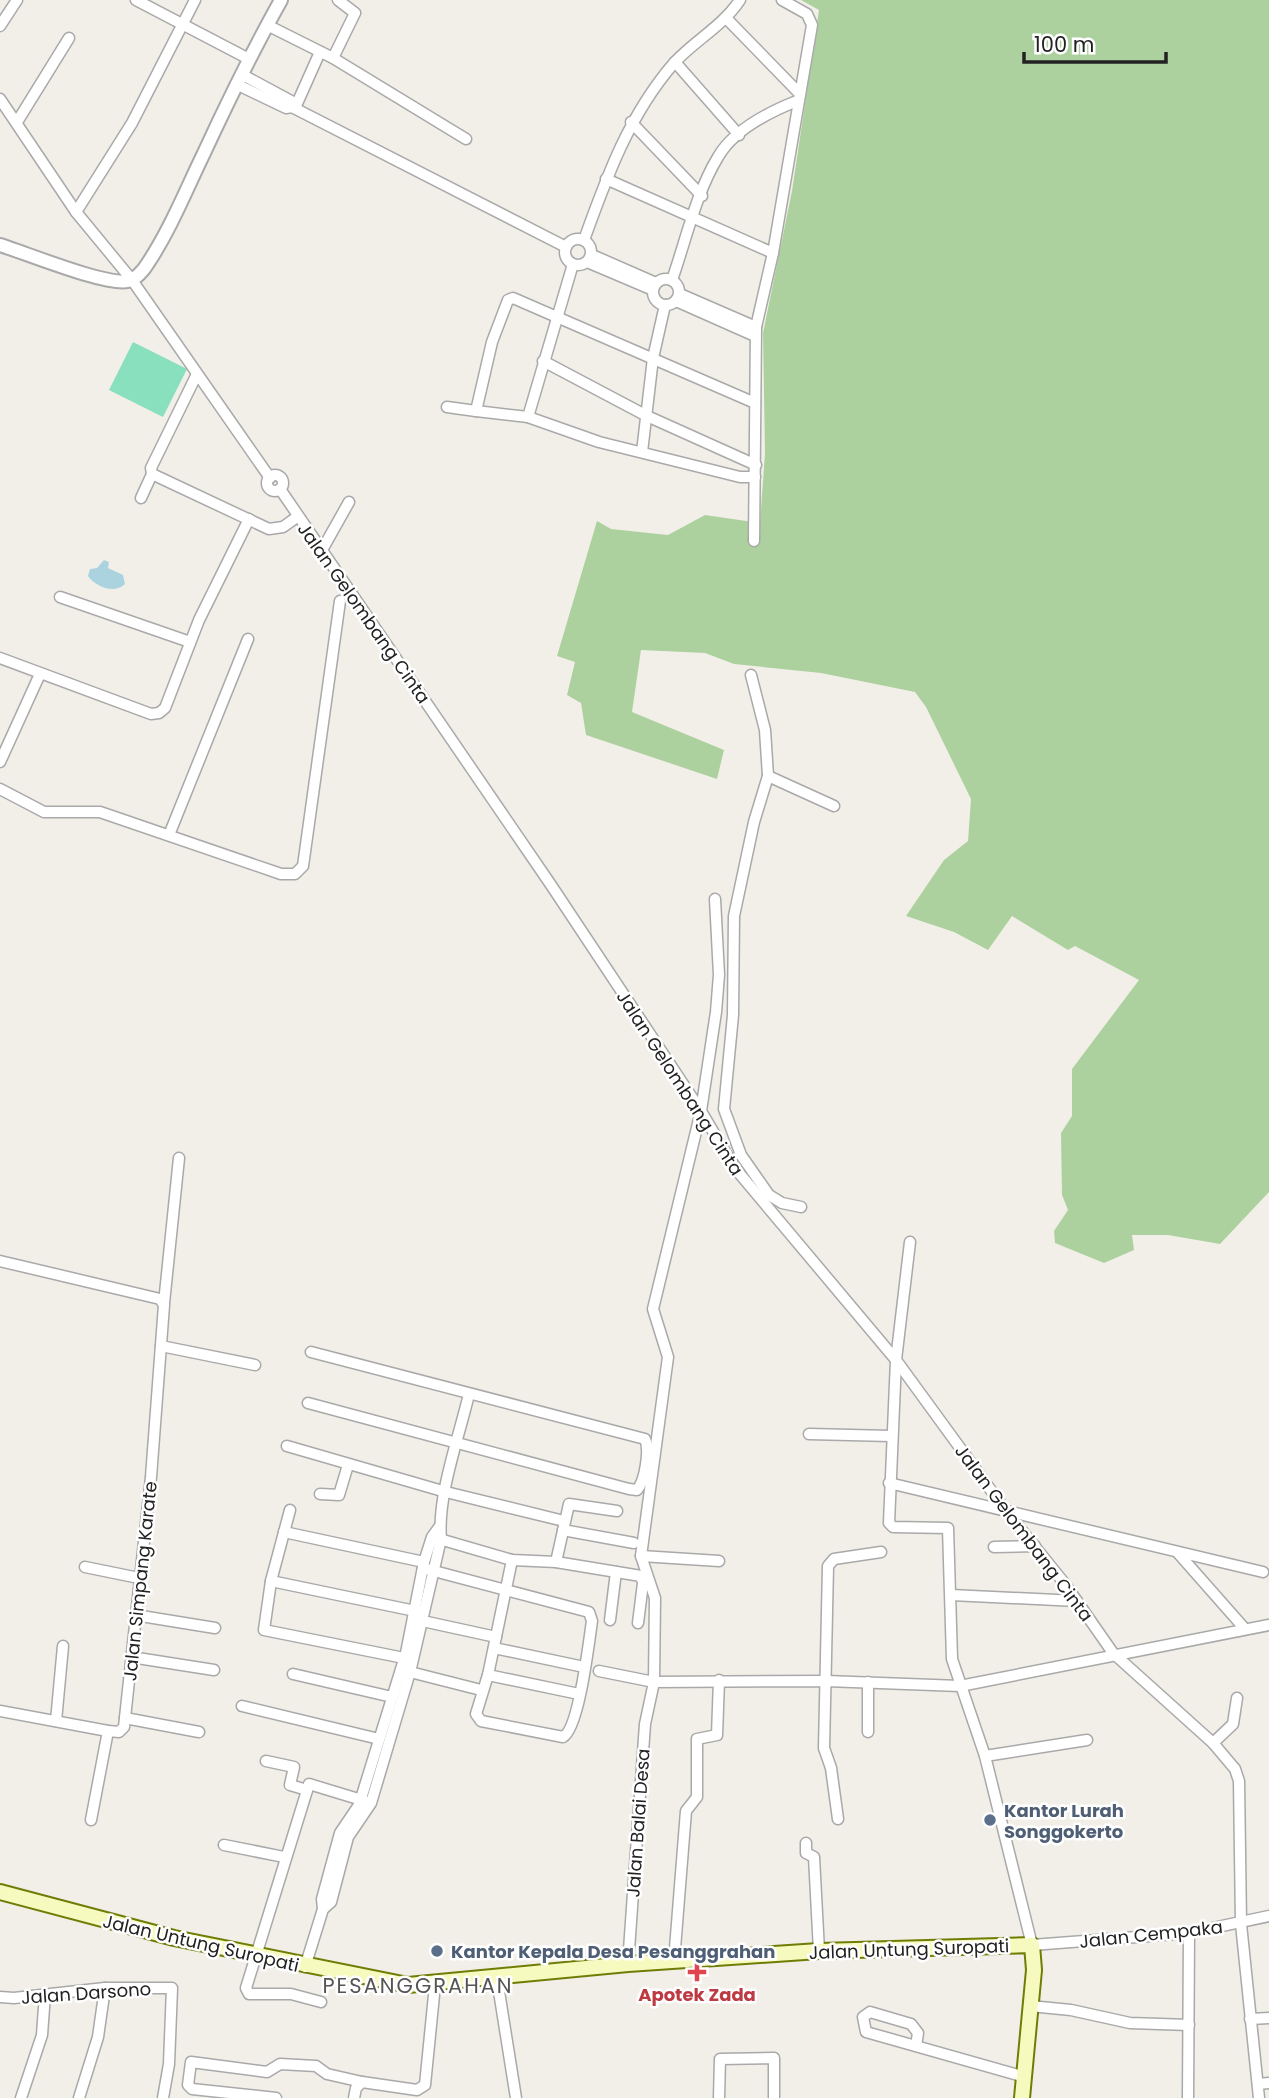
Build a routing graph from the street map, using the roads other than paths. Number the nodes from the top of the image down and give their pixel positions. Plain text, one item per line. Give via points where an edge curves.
1 (17, 0) edge
2 (136, 0) edge
3 (195, 0) edge
4 (281, 0) edge
5 (338, 0) edge
6 (740, 0) edge
7 (782, 0) edge
8 (727, 19) junction
9 (181, 24) junction
10 (267, 25) junction
11 (0, 26) edge
12 (69, 38) dead end
13 (320, 51) junction
14 (332, 58) junction
15 (249, 59) junction
16 (675, 62) junction
17 (239, 79) junction
18 (798, 97) junction
19 (0, 99) edge
20 (293, 107) junction
21 (16, 122) junction
22 (631, 122) junction
23 (739, 135) junction
24 (466, 139) dead end
25 (606, 179) junction
26 (702, 196) junction
27 (76, 212) junction
28 (694, 219) junction
29 (584, 240) junction
30 (0, 245) edge
31 (566, 247) junction
32 (773, 253) junction
33 (589, 258) junction
34 (573, 264) junction
35 (132, 280) junction
36 (672, 280) junction
37 (655, 287) junction
38 (678, 297) junction
39 (665, 305) junction
40 (556, 314) junction
41 (756, 331) junction
42 (653, 358) junction
43 (543, 361) junction
44 (197, 376) junction
45 (755, 403) junction
46 (447, 407) dead end
47 (476, 411) junction
48 (647, 416) junction
49 (528, 417) junction
50 (642, 452) junction
51 (755, 465) junction
52 (152, 474) junction
53 (755, 477) junction
54 (141, 498) dead end
55 (349, 502) dead end
56 (297, 517) junction
57 (249, 519) junction
58 (754, 541) dead end
59 (322, 550) junction
60 (60, 597) dead end
61 (340, 601) dead end
62 (248, 639) dead end
63 (190, 642) junction
64 (0, 658) edge
65 (40, 674) junction
66 (751, 675) dead end
67 (0, 762) edge
68 (768, 776) junction
69 (0, 789) edge
70 (834, 806) dead end
71 (169, 835) junction
72 (715, 899) dead end
73 (701, 1111) junction
74 (179, 1158) dead end
75 (800, 1207) dead end
76 (910, 1241) dead end
77 (0, 1261) edge
78 (164, 1305) junction
79 (161, 1346) junction
80 (311, 1352) dead end
81 (896, 1360) junction
82 (255, 1366) dead end
83 (469, 1394) junction
84 (308, 1403) dead end
85 (809, 1434) dead end
86 (891, 1436) junction
87 (457, 1445) junction
88 (287, 1446) dead end
89 (348, 1465) junction
90 (889, 1483) junction
91 (446, 1492) junction
92 (320, 1494) dead end
93 (290, 1510) dead end
94 (617, 1511) dead end
95 (1006, 1511) junction
96 (564, 1525) junction
97 (284, 1532) junction
98 (437, 1538) junction
99 (634, 1543) dead end
100 (1035, 1546) junction
101 (994, 1547) dead end
102 (881, 1552) dead end
103 (1177, 1552) junction
104 (641, 1556) junction
105 (512, 1560) junction
106 (719, 1561) dead end
107 (556, 1562) junction
108 (423, 1565) junction
109 (85, 1567) dead end
110 (434, 1571) junction
111 (616, 1572) junction
112 (1263, 1572) dead end
113 (139, 1578) junction
114 (271, 1581) junction
115 (506, 1590) junction
116 (951, 1595) junction
117 (1077, 1601) junction
118 (135, 1615) junction
119 (418, 1616) junction
120 (610, 1620) dead end
121 (638, 1623) dead end
122 (1269, 1625) edge
123 (215, 1628) dead end
124 (1245, 1629) junction
125 (495, 1643) junction
126 (63, 1646) dead end
127 (1113, 1653) junction
128 (131, 1657) junction
129 (404, 1658) junction
130 (584, 1667) junction
131 (214, 1670) dead end
132 (599, 1671) dead end
133 (411, 1672) junction
134 (293, 1674) dead end
135 (488, 1675) junction
136 (719, 1680) junction
137 (826, 1681) junction
138 (654, 1682) junction
139 (868, 1682) junction
140 (960, 1686) junction
141 (481, 1690) junction
142 (579, 1694) junction
143 (1237, 1698) dead end
144 (395, 1701) junction
145 (242, 1706) dead end
146 (0, 1711) edge
147 (125, 1718) junction
148 (56, 1721) junction
149 (108, 1731) junction
150 (200, 1732) dead end
151 (868, 1732) dead end
152 (379, 1739) junction
153 (1087, 1740) dead end
154 (1213, 1744) junction
155 (985, 1756) junction
156 (266, 1760) dead end
157 (307, 1790) junction
158 (365, 1801) junction
159 (838, 1819) dead end
160 (92, 1820) dead end
161 (806, 1843) dead end
162 (224, 1846) dead end
163 (284, 1857) junction
164 (0, 1892) edge
165 (1269, 1916) edge
166 (1241, 1924) junction
167 (1189, 1933) junction
168 (1032, 1945) junction
169 (819, 1951) junction
170 (254, 1956) junction
171 (674, 1961) junction
172 (628, 1964) junction
173 (305, 1967) junction
174 (496, 1979) junction
175 (435, 1985) junction
176 (105, 1988) junction
177 (45, 1994) junction
178 (0, 1997) edge
179 (321, 2002) dead end
180 (1030, 2006) junction
181 (1269, 2018) edge
182 (1250, 2019) junction
183 (1189, 2025) junction
184 (916, 2046) junction
185 (1025, 2077) junction
186 (362, 2082) junction
187 (1269, 2083) edge
188 (1258, 2084) junction
189 (21, 2098) edge
190 (79, 2098) edge
191 (163, 2098) edge
192 (276, 2098) edge
193 (354, 2098) edge
194 (516, 2098) edge
195 (719, 2098) edge
196 (774, 2098) edge
197 (1022, 2098) edge
198 (1188, 2098) edge
199 (1259, 2098) edge

1 - 11 street
2 - 9 street
3 - 9 street
4 - 10 street
5 - 14 street via 355,13
6 - 8 street
7 - 18 street via 812,20
8 - 16 street
8 - 18 street
9 - 15 street
9 - 27 street via 132,123
10 - 13 street
10 - 15 street
12 - 21 street
13 - 14 street
13 - 20 street
14 - 24 street
15 - 17 street
16 - 22 street
16 - 23 street
17 - 20 street via 286,108
17 - 35 street via 149,262
18 - 23 street
18 - 32 street
19 - 21 street
20 - 31 street
21 - 27 street
22 - 25 street
22 - 26 street
23 - 26 street via 717,158
25 - 28 street
25 - 29 street
26 - 28 street
27 - 35 street
28 - 32 street
28 - 36 street
29 - 31 street via 571,240
29 - 33 street via 590,244
30 - 35 street via 102,279
31 - 34 street via 567,259
32 - 41 street
33 - 34 street
33 - 37 street
34 - 40 street
35 - 44 street
36 - 37 street via 664,279
36 - 38 street via 678,286
37 - 39 street via 655,298
38 - 39 street
38 - 41 street
39 - 42 street
40 - 42 street
40 - 43 street
40 - 47 street via 508,300 492,342
41 - 45 street
42 - 45 street
42 - 48 street
43 - 48 street
43 - 49 street
44 - 52 street
44 - 56 street, Jalan Gelombang Cinta via 270,478 269,488 280,489
45 - 51 street
46 - 47 street
47 - 49 street
48 - 50 street
48 - 51 street
49 - 50 street
50 - 53 street
51 - 53 street
52 - 54 street
52 - 57 street
53 - 58 street
55 - 59 street
56 - 57 street via 276,529
56 - 59 street, Jalan Gelombang Cinta
57 - 63 street
59 - 73 street, Jalan Gelombang Cinta
60 - 63 street
61 - 71 street via 301,870 281,874
62 - 71 street
63 - 65 street via 165,708 157,714
64 - 65 street
65 - 67 street
66 - 68 street via 765,730
68 - 70 street
68 - 75 street via 734,916 733,1015 724,1109 741,1155 769,1195
69 - 71 street via 44,812 100,812
72 - 73 street via 719,975
73 - 81 street, Jalan Gelombang Cinta via 745,1181
73 - 104 street via 653,1309 668,1357
74 - 78 street, Jalan Simpang Karate
76 - 81 street
77 - 78 street via 160,1300
78 - 79 street, Jalan Simpang Karate
79 - 82 street
79 - 113 street, Jalan Simpang Karate
80 - 83 street
81 - 86 street
81 - 95 street, Jalan Gelombang Cinta
83 - 87 street
83 - 87 street via 645,1439 648,1447 641,1485 629,1489
84 - 87 street
85 - 86 street
86 - 90 street
87 - 91 street
88 - 89 street
89 - 91 street
89 - 92 street via 339,1496
90 - 95 street
90 - 116 street via 891,1526 947,1527
91 - 96 street
91 - 98 street
93 - 97 street
94 - 96 street via 571,1503
95 - 100 street, Jalan Gelombang Cinta
95 - 103 street
96 - 99 street
96 - 107 street
97 - 108 street
97 - 114 street
98 - 105 street
98 - 108 street
98 - 110 street
100 - 101 street
100 - 117 street, Jalan Gelombang Cinta
102 - 137 street via 828,1563
103 - 112 street
103 - 124 street
104 - 106 street
104 - 138 street, Jalan Balai Desa via 655,1598
105 - 107 street
105 - 115 street
107 - 111 street
108 - 110 street
108 - 119 street
109 - 113 street
110 - 115 street
110 - 119 street
111 - 120 street
111 - 121 street via 643,1578
113 - 118 street, Jalan Simpang Karate
114 - 119 street
114 - 129 street via 264,1630
115 - 125 street
115 - 130 street via 591,1614
116 - 117 street
116 - 140 street via 952,1659
117 - 127 street, Jalan Gelombang Cinta
118 - 123 street
118 - 128 street, Jalan Simpang Karate
119 - 125 street
119 - 129 street
119 - 133 street
122 - 124 street
124 - 127 street
125 - 130 street
125 - 135 street
126 - 148 street
127 - 140 street
127 - 154 street, Jalan Gelombang Cinta
128 - 131 street
128 - 147 street, Jalan Simpang Karate
129 - 144 street
130 - 142 street
132 - 138 street
133 - 141 street
133 - 144 street
134 - 144 street
135 - 141 street
135 - 142 street
136 - 137 street
136 - 138 street
136 - 171 street via 717,1735 697,1739 697,1797 686,1811
137 - 139 street
137 - 159 street via 824,1751
138 - 172 street, Jalan Balai Desa via 645,1724
139 - 140 street
139 - 151 street
140 - 155 street
141 - 142 street via 476,1714 481,1721 563,1737 570,1732
143 - 154 street via 1233,1724
144 - 152 street
144 - 158 street
145 - 152 street
146 - 148 street
147 - 149 street via 122,1730
147 - 150 street
148 - 149 street
149 - 160 street
152 - 158 street
153 - 155 street
154 - 166 street, Jalan Gelombang Cinta via 1235,1769 1239,1781
155 - 168 street
156 - 157 street via 294,1767 290,1785
157 - 158 street via 309,1784
157 - 163 street
158 - 173 street via 351,1829 331,1902 323,1909
161 - 169 street via 806,1853 814,1857
162 - 163 street
163 - 170 street
164 - 170 main road, Jalan Untung Suropati
165 - 166 street, Jalan Cempaka
166 - 167 street, Jalan Cempaka
166 - 182 street, Jalan Gelombang Cinta
167 - 168 street, Jalan Cempaka
167 - 183 street
168 - 169 main road, Jalan Untung Suropati
168 - 180 main road
169 - 171 main road, Jalan Untung Suropati
170 - 173 main road, Jalan Untung Suropati
170 - 179 street via 246,1992
171 - 172 main road, Jalan Untung Suropati
172 - 174 main road, Jalan Untung Suropati
173 - 175 main road, Jalan Untung Suropati via 389,1983
174 - 175 main road, Jalan Untung Suropati
174 - 194 street
175 - 186 street via 425,2085 417,2090
176 - 177 street, Jalan Darsono
176 - 190 street via 98,2037
176 - 191 street, Jalan Darsono via 172,1988
177 - 178 street, Jalan Darsono
177 - 189 street via 42,2035
180 - 183 street via 1130,2023
180 - 185 main road
181 - 182 street
182 - 188 street, Jalan Gelombang Cinta
183 - 198 street
184 - 184 street via 918,2033 911,2024 870,2012 863,2017 866,2032
184 - 185 street
185 - 197 main road
186 - 192 street via 327,2074 316,2066 280,2064 267,2072 191,2062 188,2085 192,2089
186 - 193 street
187 - 188 street
188 - 199 street, Jalan Gelombang Cinta
195 - 196 street via 720,2059 749,2057 774,2058

